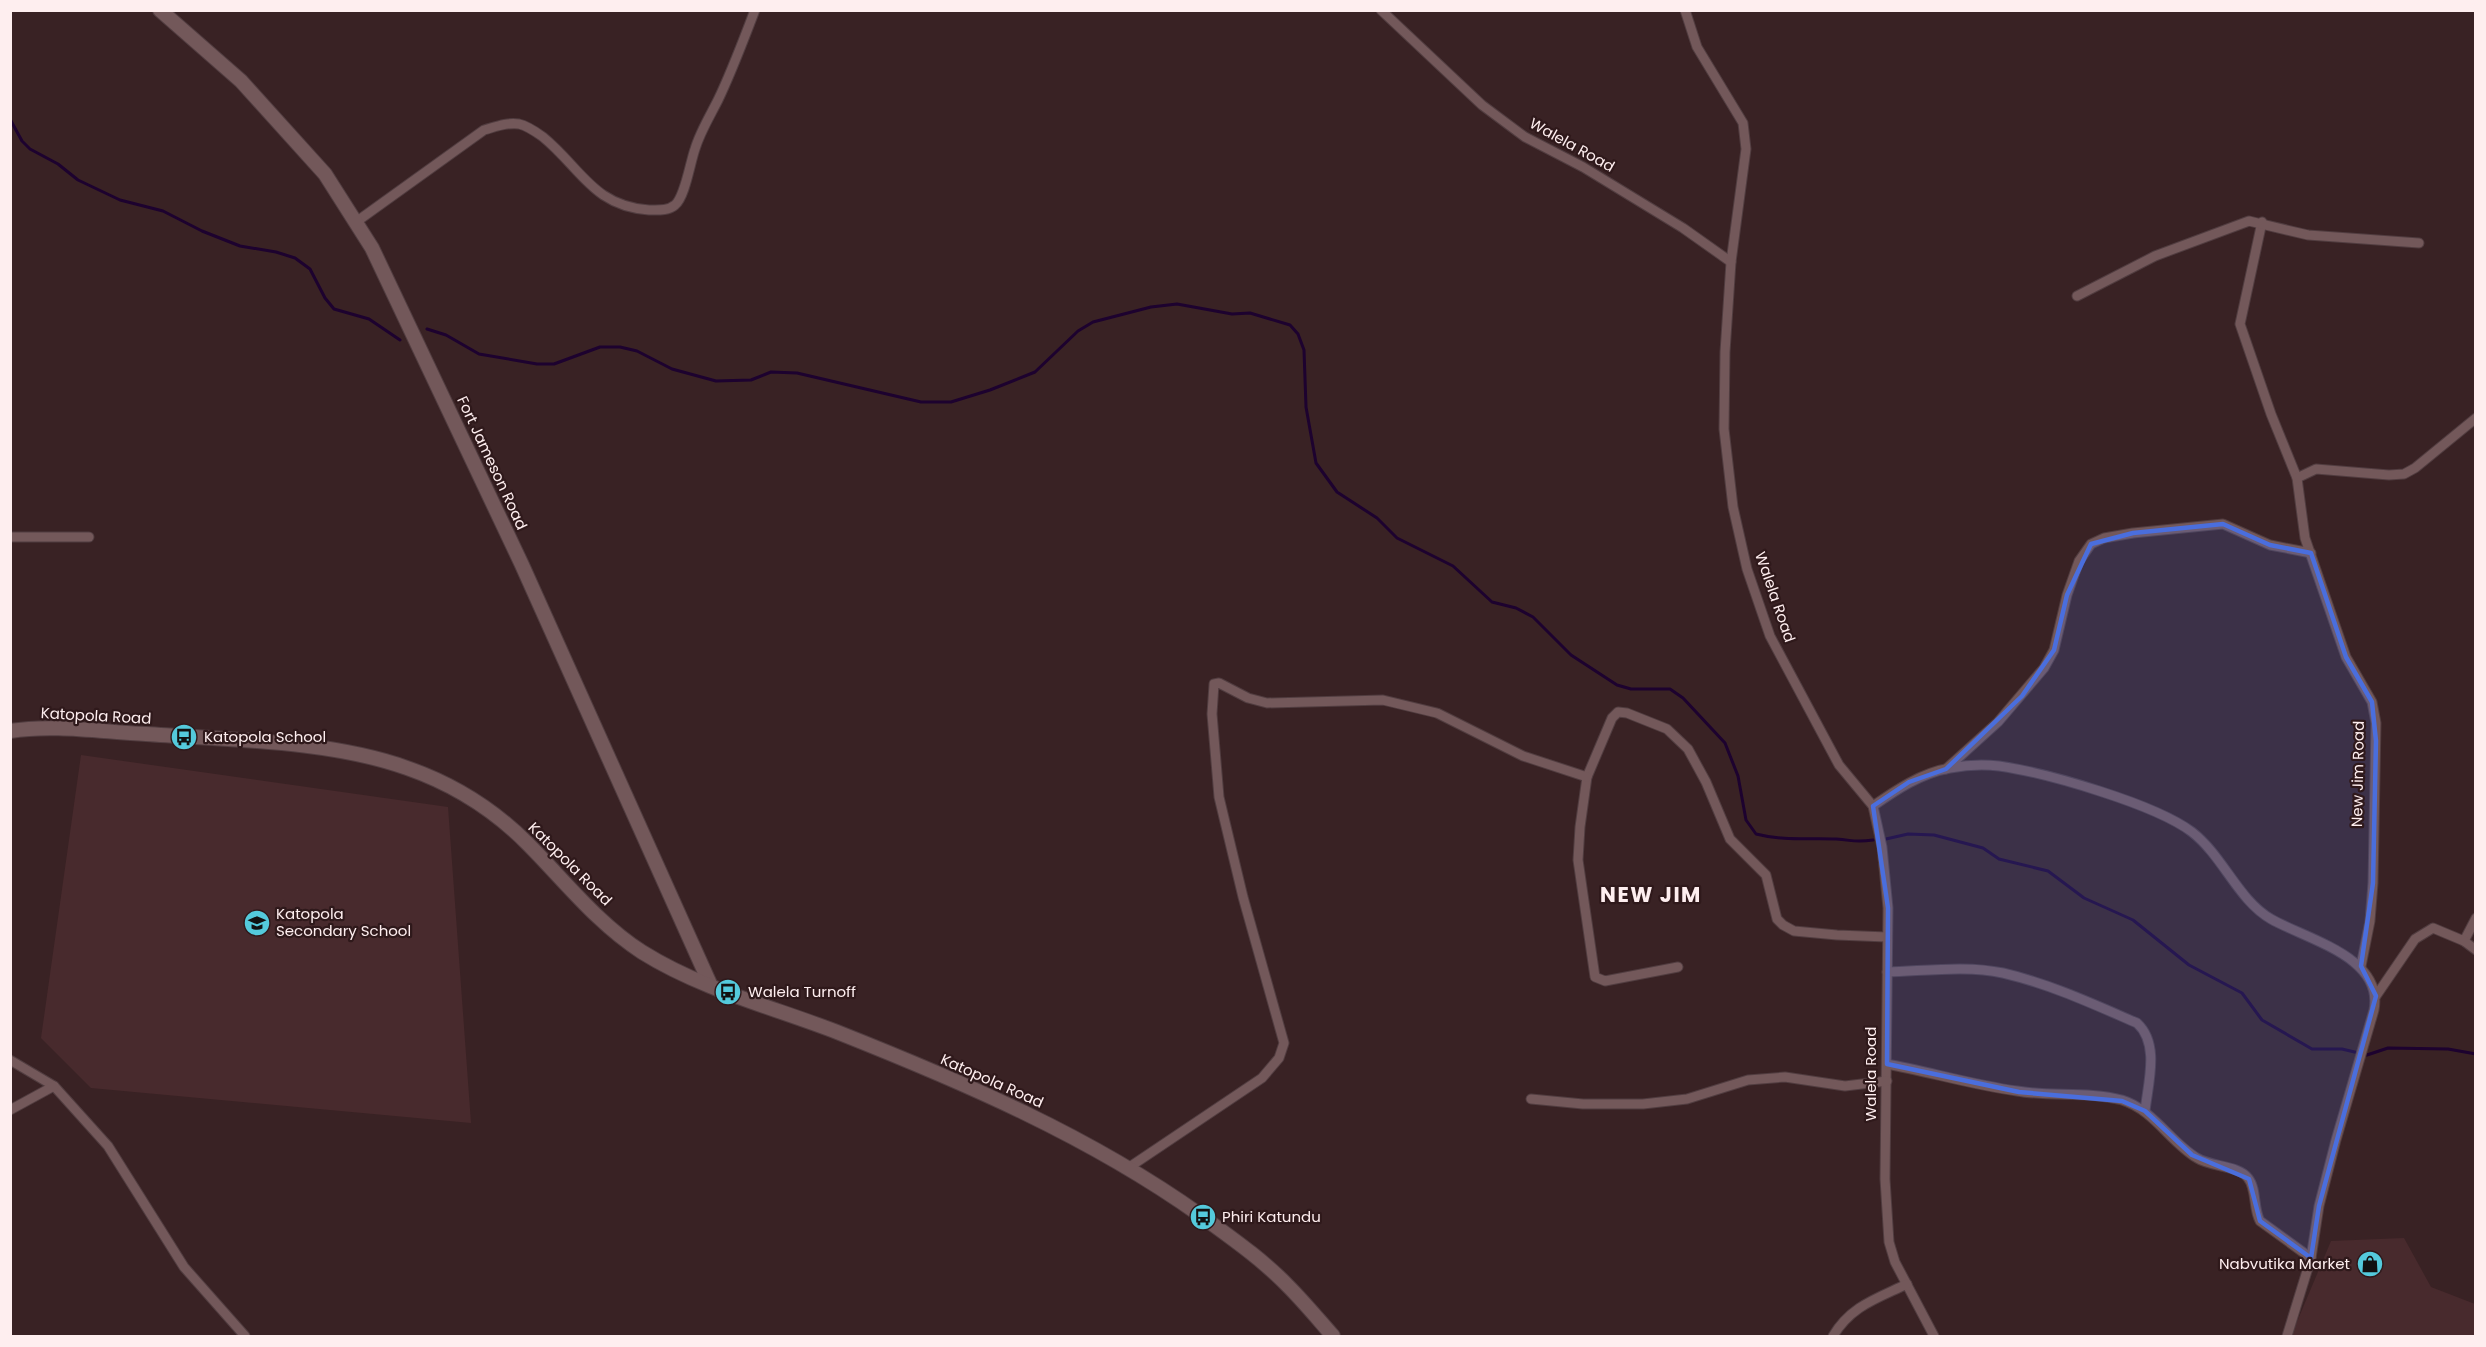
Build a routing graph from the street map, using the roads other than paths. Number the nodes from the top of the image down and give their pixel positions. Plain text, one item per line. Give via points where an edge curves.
1 (160, 10) edge
2 (755, 10) edge
3 (1381, 10) edge
4 (1685, 10) edge
5 (356, 222) junction
6 (2262, 222) junction
7 (2419, 243) dead end
8 (1731, 262) junction
9 (2077, 296) dead end
10 (2475, 418) edge
11 (2297, 478) junction
12 (10, 537) edge
13 (89, 537) dead end
14 (2311, 553) junction
15 (14, 732) edge
16 (1946, 769) junction
17 (1587, 777) junction
18 (1873, 806) junction
19 (2475, 918) edge
20 (1887, 937) junction
21 (2464, 941) junction
22 (2475, 950) edge
23 (2361, 966) junction
24 (1678, 967) dead end
25 (1887, 972) junction
26 (711, 986) junction
27 (2376, 996) junction
28 (10, 1060) edge
29 (1887, 1064) junction
30 (1887, 1081) junction
31 (54, 1086) junction
32 (1531, 1099) dead end
33 (10, 1110) edge
34 (2145, 1112) junction
35 (1128, 1168) junction
36 (2311, 1258) junction
37 (1907, 1284) junction
38 (245, 1336) edge
39 (1333, 1336) edge
40 (1833, 1336) edge
41 (1934, 1336) edge
42 (2287, 1336) edge

1 - 5 street, Fort Jameson Road via 241,81 325,174
2 - 5 street via 700,134 683,195 675,205 663,210 614,203 598,194 560,151 534,130 506,124 483,130
3 - 8 street, Walela Road via 1482,105 1525,137 1683,228
4 - 8 street via 1697,47 1743,123 1746,149
5 - 26 street, Fort Jameson Road via 372,248 522,565
6 - 7 street via 2308,236
6 - 9 street via 2249,221 2155,256
6 - 11 street, New Jim Road via 2240,324
8 - 18 street, Walela Road via 1724,429 1733,507 1747,569 1770,636 1793,682 1839,765
10 - 11 street via 2404,474 2316,469
11 - 14 street, New Jim Road via 2305,538
12 - 13 street
14 - 16 street via 2270,544 2223,524 2133,533 2091,544 2079,561 2054,650 2044,668 1998,722
14 - 23 street, New Jim Road via 2346,657 2372,702 2376,723 2373,883
15 - 26 street, Katopola Road via 215,739 354,752 407,768 465,792 525,841 583,903 639,950 680,974
16 - 18 street via 1909,782
16 - 23 street via 1998,766 2033,773 2111,796 2163,817 2192,832 2270,919 2304,933
17 - 20 street via 1618,712 1667,729 1688,749 1730,839 1766,875 1777,919 1783,925 1794,931 1837,936
17 - 24 street via 1578,860 1595,976 1605,981
17 - 35 street via 1523,756 1437,713 1383,699 1267,703 1214,684 1212,714 1219,797 1284,1043 1279,1058 1262,1078
18 - 20 street, Walela Road via 1882,847
19 - 21 street
20 - 25 street, Walela Road
21 - 22 street
21 - 27 street via 2433,928 2415,939
23 - 27 street
25 - 29 street, Walela Road
25 - 34 street via 1956,969 2001,973 2067,992 2137,1023 2146,1032 2151,1047
26 - 35 street, Katopola Road via 842,1034 1007,1104
27 - 36 street via 2319,1206
28 - 31 street
29 - 30 street, Walela Road
29 - 34 street via 2019,1092 2097,1096 2122,1101
30 - 32 street via 1845,1086 1785,1077 1718,1088 1687,1099 1643,1104
30 - 37 street, Walela Road via 1885,1179 1889,1242
31 - 33 street
31 - 38 street via 108,1146 184,1267
34 - 36 street via 2192,1155 2205,1163 2241,1172 2249,1179 2260,1221
35 - 39 street, Katopola Road via 1235,1240 1286,1284
36 - 42 street
37 - 40 street via 1855,1309
37 - 41 street, Walela Road

